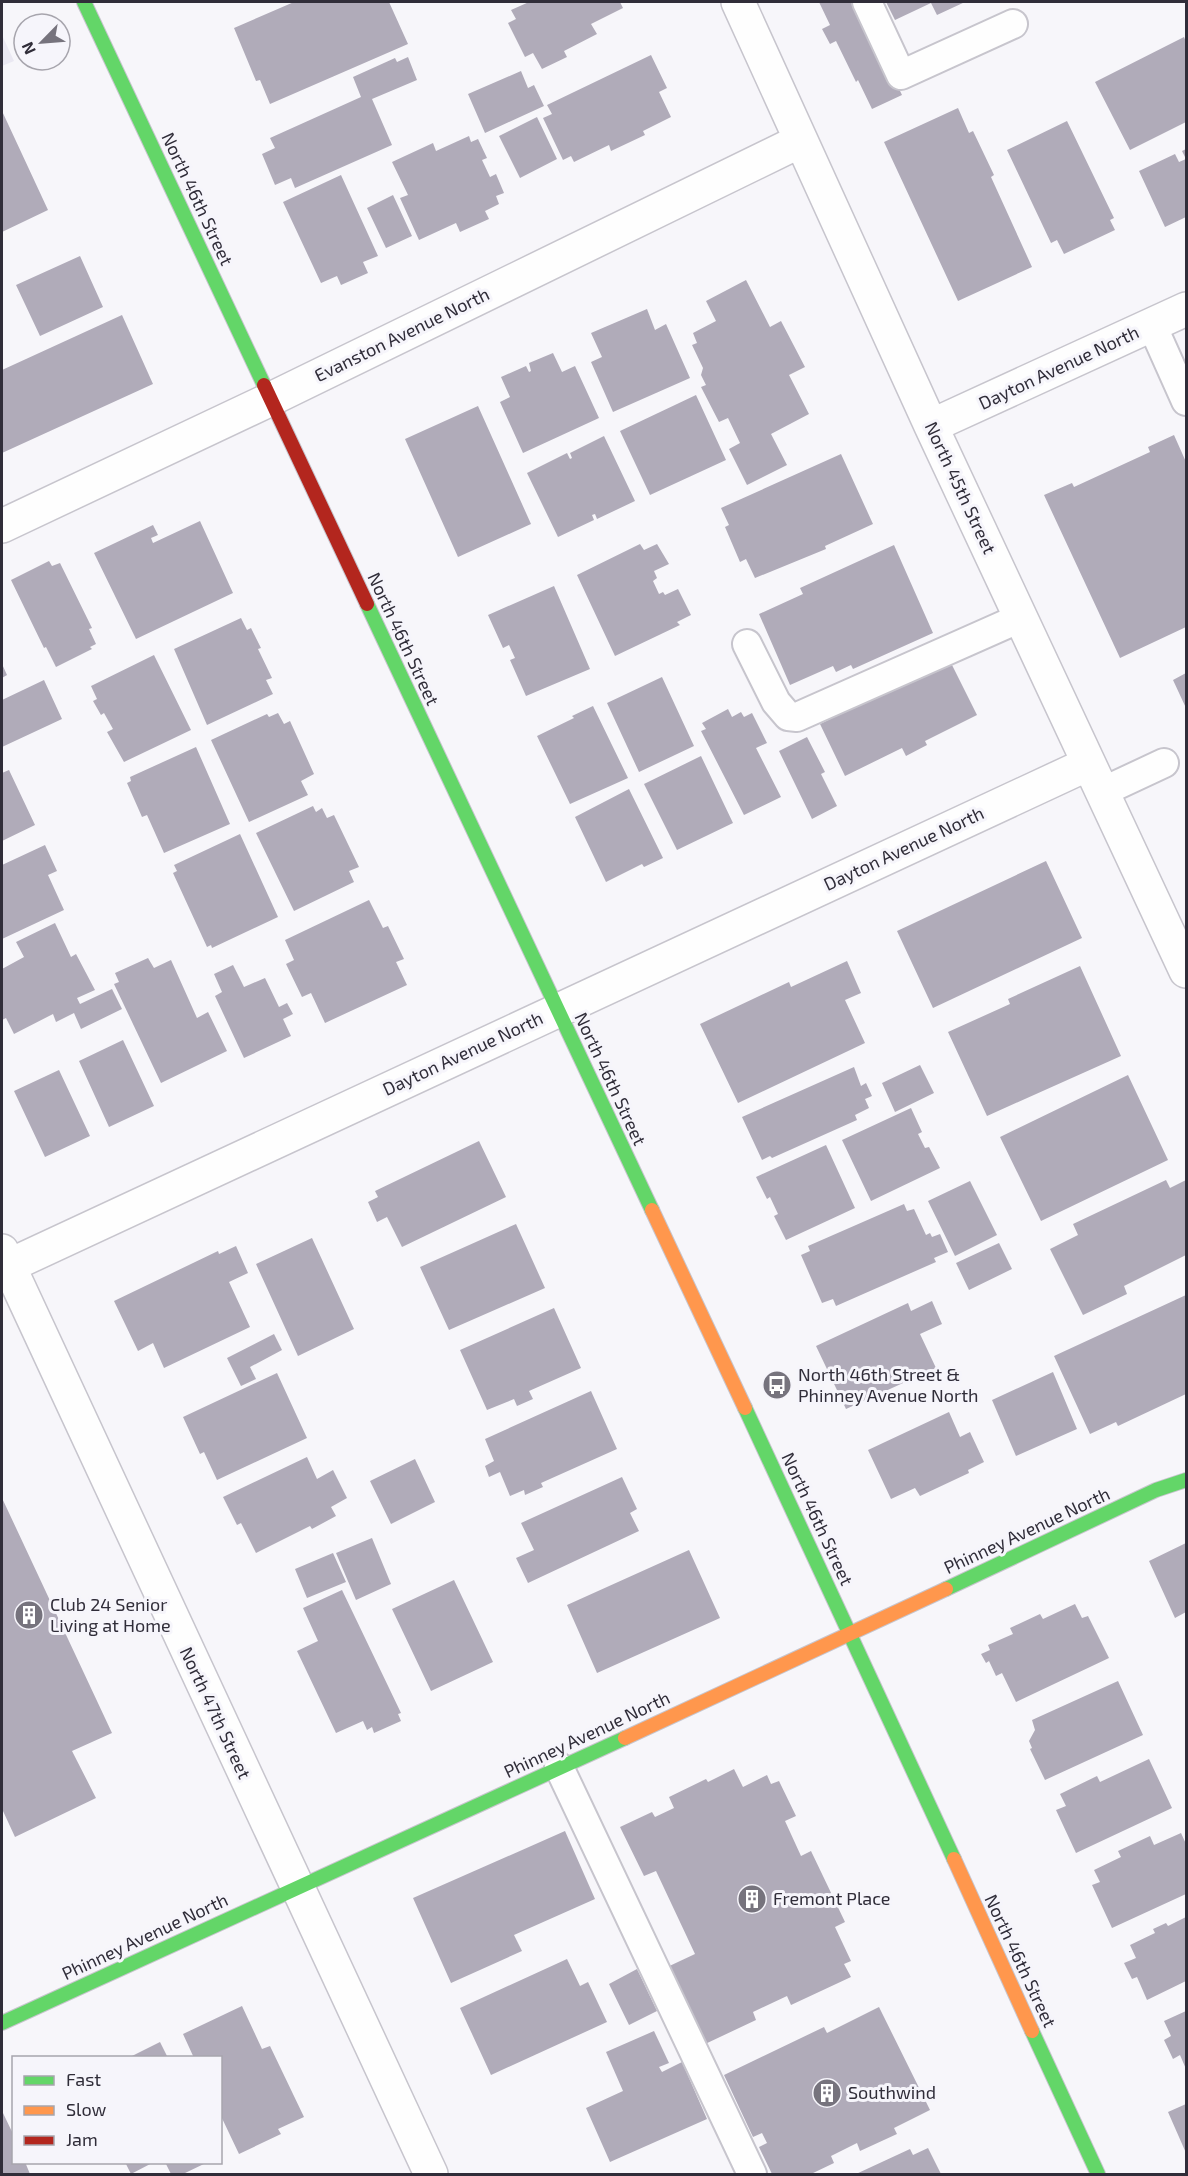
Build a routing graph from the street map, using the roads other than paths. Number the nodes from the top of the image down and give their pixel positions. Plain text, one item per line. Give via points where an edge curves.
1 (84, 2) edge
2 (738, 2) edge
3 (867, 2) edge
4 (1013, 24) dead end
5 (800, 141) junction
6 (1186, 309) edge
7 (1152, 325) junction
8 (271, 399) junction
9 (1186, 401) edge
10 (931, 426) junction
11 (2, 526) edge
12 (1020, 618) junction
13 (747, 644) dead end
14 (1164, 764) dead end
15 (1095, 778) junction
16 (1186, 971) edge
17 (557, 1010) junction
18 (4, 1262) edge
19 (1186, 1480) edge
20 (851, 1634) junction
21 (559, 1767) junction
22 (297, 1888) junction
23 (2, 2023) edge
24 (431, 2175) edge
25 (752, 2175) edge
26 (1098, 2175) edge

1 - 8 main road, North 46th Street
2 - 5 street, North 45th Street
3 - 4 lane via 902,75
5 - 8 street, Evanston Avenue North
5 - 10 street, North 45th Street
6 - 7 street, Dayton Avenue North
7 - 9 lane
7 - 10 street, Dayton Avenue North
8 - 11 street, Evanston Avenue North
8 - 17 main road, North 46th Street
10 - 12 street, North 45th Street
12 - 13 lane via 797,717 788,716 776,702
12 - 15 street, North 45th Street
14 - 15 lane
15 - 16 street, North 45th Street
15 - 17 street, Dayton Avenue North
17 - 18 street, Dayton Avenue North
17 - 20 main road, North 46th Street
18 - 22 street, North 47th Street
19 - 20 main road, Phinney Avenue North via 1156,1490
20 - 21 main road, Phinney Avenue North
20 - 26 main road, North 46th Street
21 - 22 main road, Phinney Avenue North
21 - 25 lane
22 - 23 main road, Phinney Avenue North
22 - 24 street, North 47th Street

